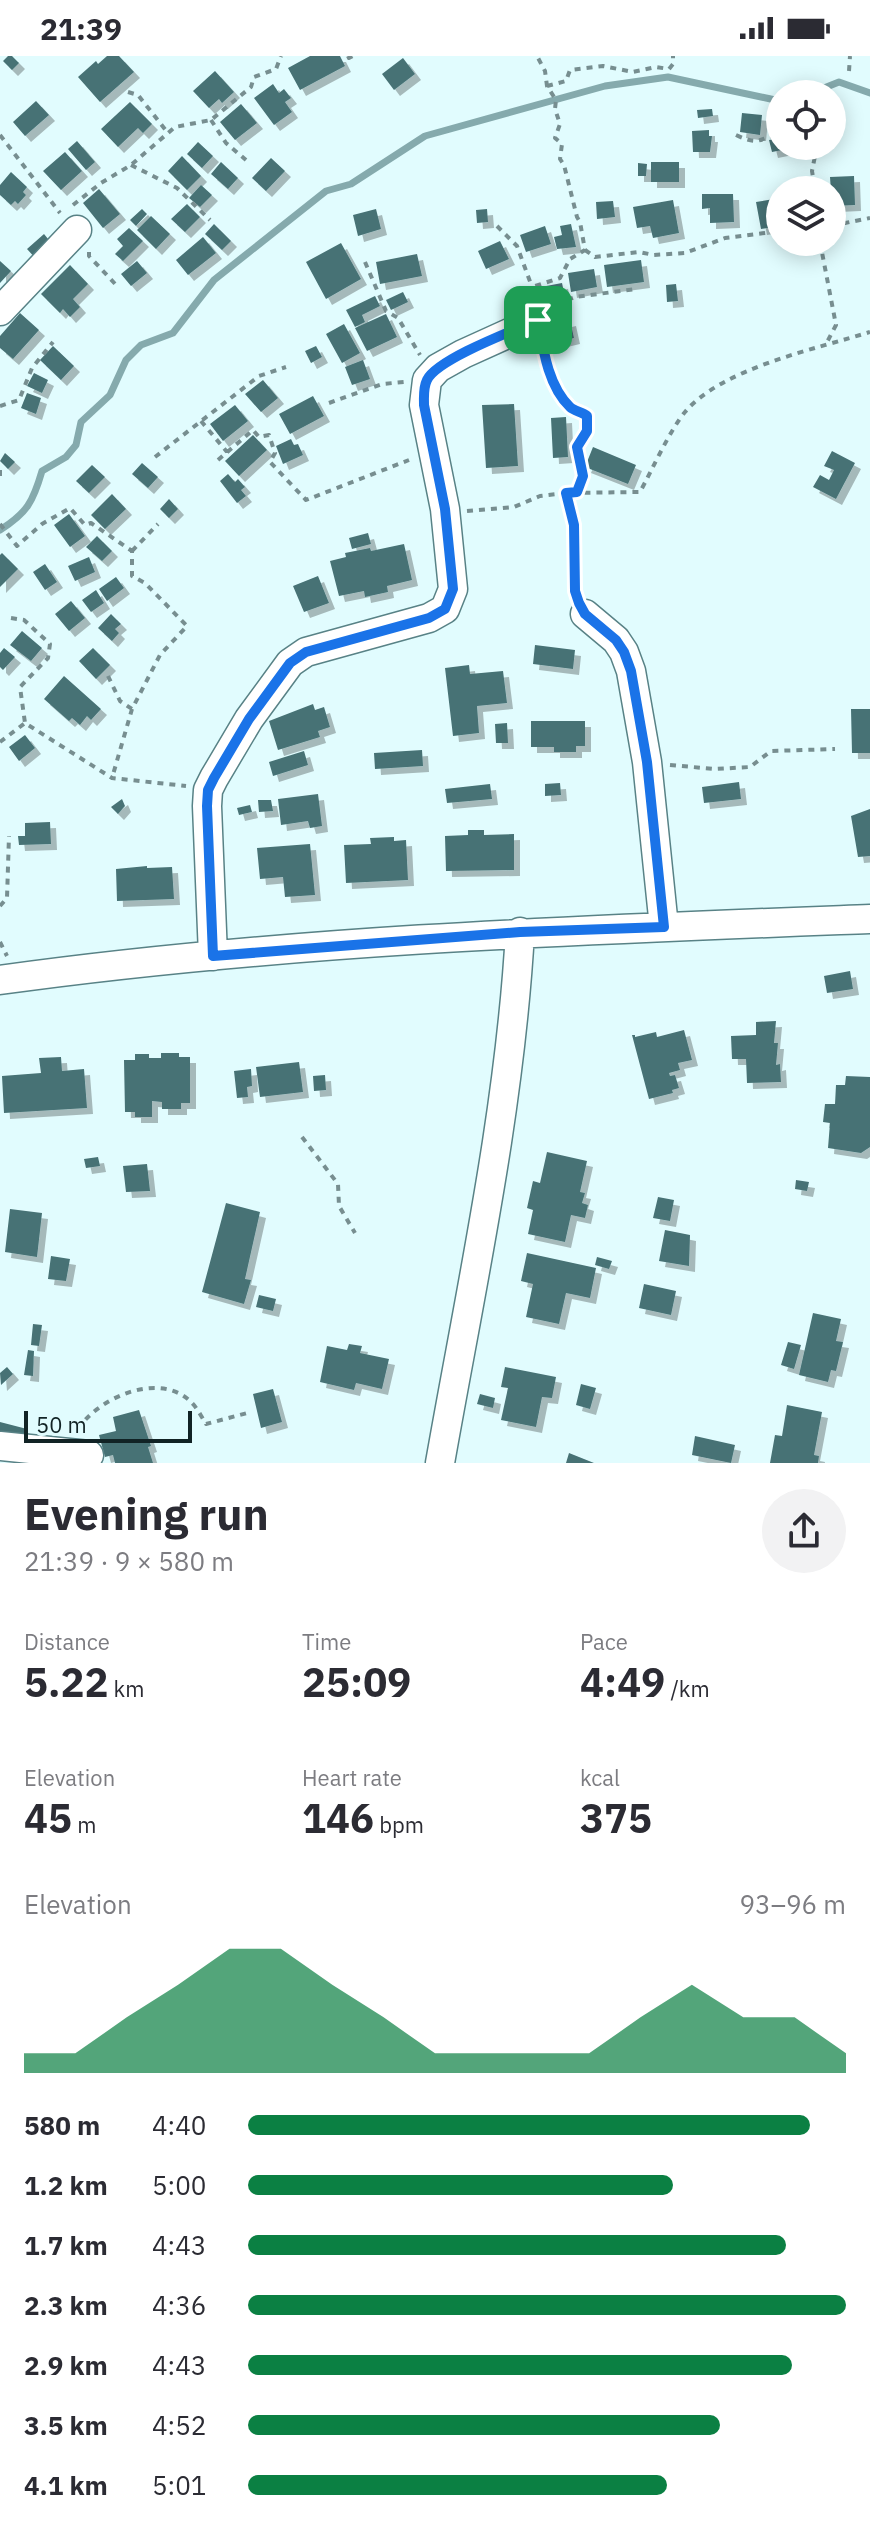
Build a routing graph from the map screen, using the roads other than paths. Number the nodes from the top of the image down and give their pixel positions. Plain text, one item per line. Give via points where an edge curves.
1 (69, 222) road end
2 (0, 311) edge
3 (540, 315) road end
4 (585, 614) road end
5 (870, 919) edge
6 (664, 927) junction
7 (520, 932) junction
8 (213, 956) junction
9 (0, 980) edge
10 (0, 1446) edge
11 (89, 1455) dead end
12 (440, 1463) edge

1 - 2 street
3 - 8 street via 429,377 424,392 453,589 445,609 297,657 249,719 208,790
4 - 6 street via 616,640 631,671 647,762
5 - 6 street
6 - 7 street
7 - 8 street
7 - 12 street via 516,1001 480,1242
8 - 9 street
10 - 11 street

